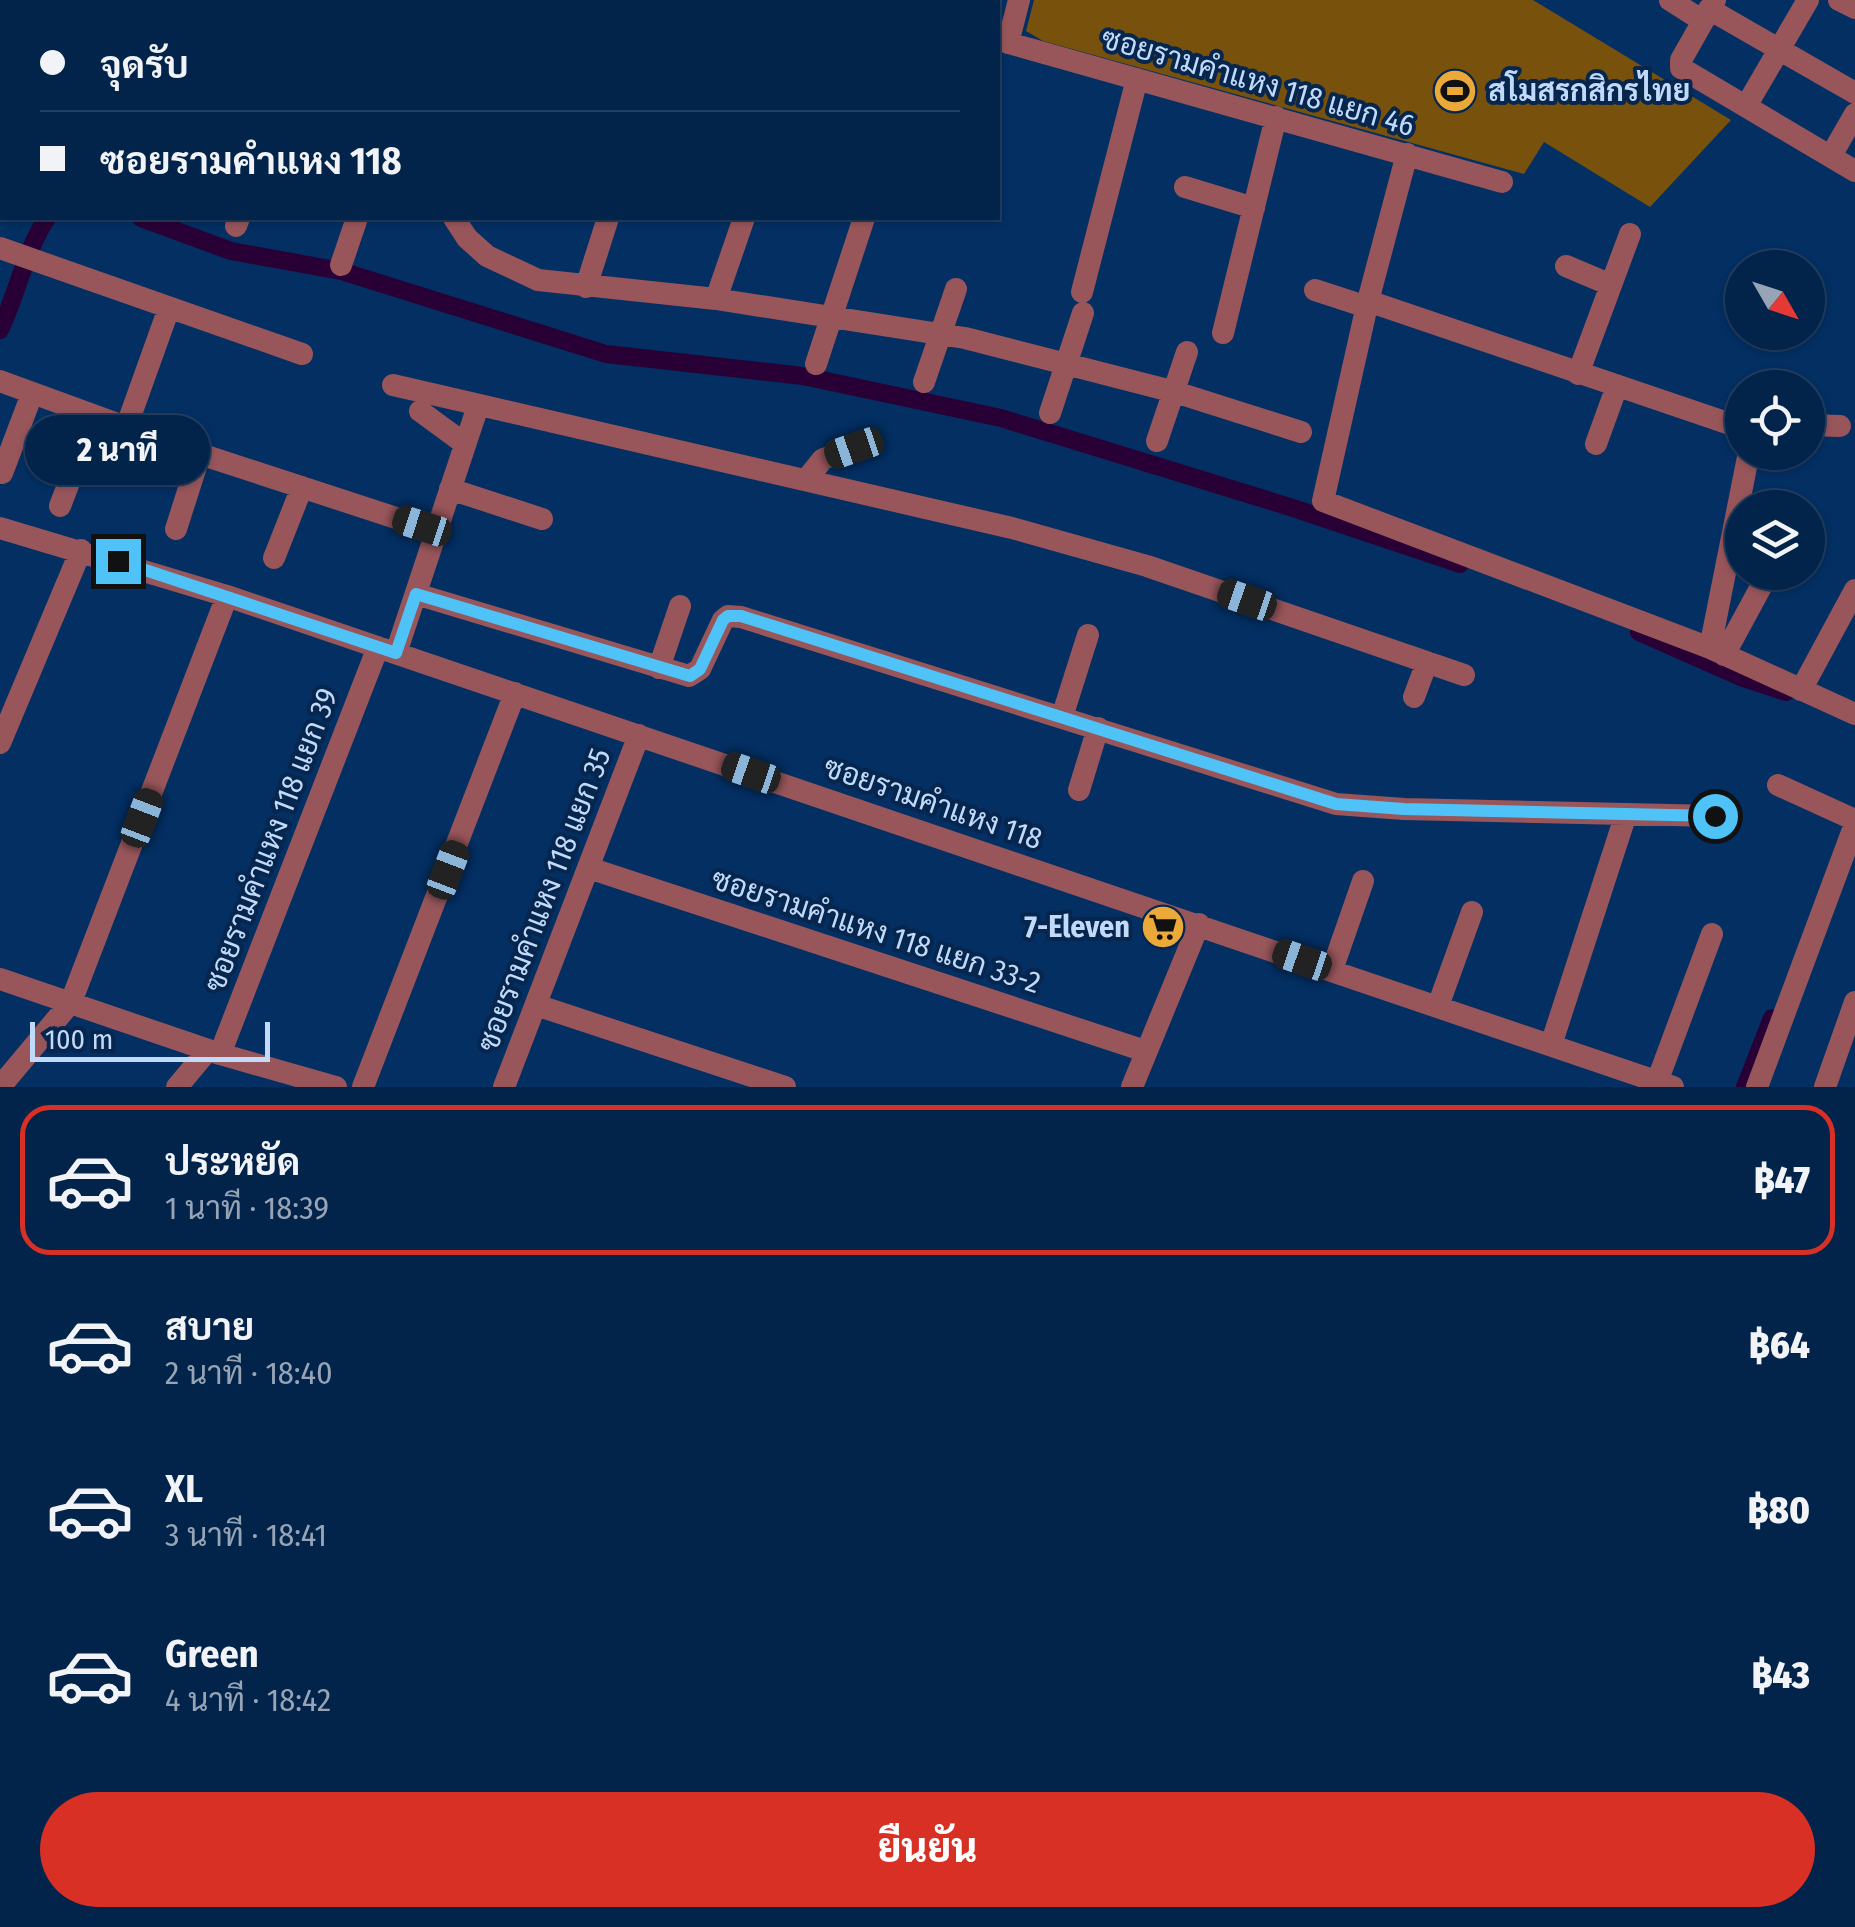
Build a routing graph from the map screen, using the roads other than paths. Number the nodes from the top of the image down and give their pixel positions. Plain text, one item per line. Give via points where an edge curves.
1 (1019, 0) edge
2 (1670, 0) edge
3 (1808, 0) edge
4 (1839, 0) edge
5 (1855, 8) edge
6 (1709, 10) edge
7 (1003, 42) edge
8 (1780, 50) junction
9 (1137, 79) junction
10 (1855, 92) edge
11 (1752, 96) dead end
12 (1855, 114) edge
13 (1276, 117) junction
14 (1836, 146) dead end
15 (1407, 154) junction
16 (1855, 172) edge
17 (1502, 182) dead end
18 (1185, 187) dead end
19 (1254, 208) junction
20 (357, 220) edge
21 (607, 220) edge
22 (743, 220) edge
23 (863, 220) edge
24 (471, 228) edge
25 (1630, 234) dead end
26 (17, 255) edge
27 (342, 265) dead end
28 (1566, 266) dead end
29 (1611, 285) junction
30 (586, 287) junction
31 (956, 288) dead end
32 (1316, 290) dead end
33 (716, 299) junction
34 (1367, 304) junction
35 (169, 308) junction
36 (829, 319) junction
37 (1223, 333) dead end
38 (939, 334) junction
39 (1187, 352) dead end
40 (302, 354) dead end
41 (816, 364) dead end
42 (1068, 364) junction
43 (1578, 374) junction
44 (0, 381) edge
45 (924, 382) dead end
46 (393, 385) dead end
47 (1617, 386) junction
48 (1174, 392) junction
49 (32, 394) junction
50 (478, 406) junction
51 (420, 411) dead end
52 (1050, 413) dead end
53 (94, 417) junction
54 (1725, 422) edge
55 (1825, 425) edge
56 (1840, 426) dead end
57 (126, 428) junction
58 (1301, 432) dead end
59 (1157, 441) dead end
60 (465, 444) junction
61 (1596, 444) dead end
62 (854, 448) dead end
63 (200, 454) junction
64 (1746, 470) edge
65 (2, 474) edge
66 (806, 480) junction
67 (302, 487) junction
68 (450, 490) junction
69 (60, 506) dead end
70 (542, 519) dead end
71 (0, 528) edge
72 (176, 529) dead end
73 (436, 530) junction
74 (81, 550) junction
75 (274, 558) dead end
76 (1757, 590) edge
77 (1855, 590) edge
78 (416, 594) junction
79 (228, 596) junction
80 (680, 606) dead end
81 (1088, 636) dead end
82 (387, 650) junction
83 (1717, 651) junction
84 (1427, 662) junction
85 (658, 668) junction
86 (1464, 675) dead end
87 (1801, 690) junction
88 (516, 694) junction
89 (1414, 697) dead end
90 (1855, 714) edge
91 (1062, 717) junction
92 (1098, 728) junction
93 (639, 735) junction
94 (0, 743) edge
95 (1778, 785) dead end
96 (1079, 790) dead end
97 (1626, 814) junction
98 (1715, 816) dead end
99 (1855, 825) edge
100 (588, 868) junction
101 (1363, 881) dead end
102 (1472, 912) dead end
103 (1199, 924) junction
104 (1712, 934) dead end
105 (1332, 970) junction
106 (0, 979) edge
107 (70, 1002) junction
108 (1855, 1002) edge
109 (536, 1005) junction
110 (1438, 1006) junction
111 (1550, 1045) junction
112 (1145, 1051) junction
113 (214, 1052) junction
114 (1665, 1084) edge
115 (0, 1087) edge
116 (177, 1087) edge
117 (336, 1087) edge
118 (363, 1087) edge
119 (504, 1087) edge
120 (785, 1087) edge
121 (1132, 1087) edge
122 (1757, 1087) edge
123 (1825, 1087) edge

1 - 7 street
2 - 6 street
3 - 8 street
4 - 5 street
6 - 8 street
6 - 16 street via 1681,68
7 - 9 street, ซอยรามคำแหง 118 แยก 46
8 - 10 street
8 - 11 street
9 - 13 street, ซอยรามคำแหง 118 แยก 46
9 - 42 street
12 - 14 street
13 - 15 street, ซอยรามคำแหง 118 แยก 46
13 - 19 street
15 - 17 street, ซอยรามคำแหง 118 แยก 46
15 - 34 street
18 - 19 street
19 - 37 street
20 - 27 street
21 - 30 street
22 - 33 street
23 - 36 street
24 - 30 street via 487,256 508,268
25 - 29 street
26 - 35 street
28 - 29 street
29 - 43 street
30 - 33 street
31 - 38 street
32 - 34 street
33 - 36 street
34 - 43 street
34 - 83 street via 1323,501
35 - 40 street
35 - 57 street
36 - 38 street
36 - 41 street
38 - 42 street
38 - 45 street
39 - 48 street
42 - 48 street
42 - 52 street
43 - 47 street
44 - 49 street
46 - 50 street
47 - 54 street
47 - 61 street
48 - 58 street
48 - 59 street
49 - 53 street
49 - 65 street
50 - 60 street, ซอยรามคำแหง 118 แยก 39
50 - 66 street
51 - 60 street
53 - 57 street
53 - 69 street
55 - 56 street
57 - 63 street
60 - 68 street, ซอยรามคำแหง 118 แยก 39
62 - 66 street via 822,459
63 - 67 street
63 - 72 street
64 - 83 street
66 - 84 street via 1147,566
67 - 73 street
67 - 75 street
68 - 70 street
68 - 73 street, ซอยรามคำแหง 118 แยก 39
71 - 74 street, ซอยรามคำแหง 118
73 - 78 street, ซอยรามคำแหง 118 แยก 39
74 - 79 street, ซอยรามคำแหง 118
74 - 94 street
76 - 83 street
77 - 87 street
78 - 82 street, ซอยรามคำแหง 118 แยก 39
78 - 85 street
79 - 82 street, ซอยรามคำแหง 118
79 - 107 street
80 - 85 street
81 - 91 street
82 - 88 street, ซอยรามคำแหง 118
82 - 113 street, ซอยรามคำแหง 118 แยก 39
83 - 87 street
84 - 86 street
84 - 89 street
85 - 91 street via 694,674 723,620 733,616
87 - 90 street
88 - 93 street, ซอยรามคำแหง 118
88 - 118 street
91 - 92 street
92 - 96 street
92 - 97 street via 1336,804
93 - 100 street, ซอยรามคำแหง 118 แยก 35
93 - 103 street, ซอยรามคำแหง 118
95 - 99 street
97 - 98 street
97 - 111 street
99 - 122 street
100 - 109 street, ซอยรามคำแหง 118 แยก 35
100 - 112 street, ซอยรามคำแหง 118 แยก 33-2
101 - 105 street
102 - 110 street
103 - 105 street, ซอยรามคำแหง 118
103 - 112 street
104 - 114 street
105 - 110 street, ซอยรามคำแหง 118
106 - 107 street
107 - 113 street
107 - 115 street
108 - 123 street
109 - 119 street, ซอยรามคำแหง 118 แยก 35
109 - 120 street
110 - 111 street, ซอยรามคำแหง 118
111 - 114 street, ซอยรามคำแหง 118
112 - 121 street
113 - 116 street, ซอยรามคำแหง 118 แยก 39
113 - 117 street

